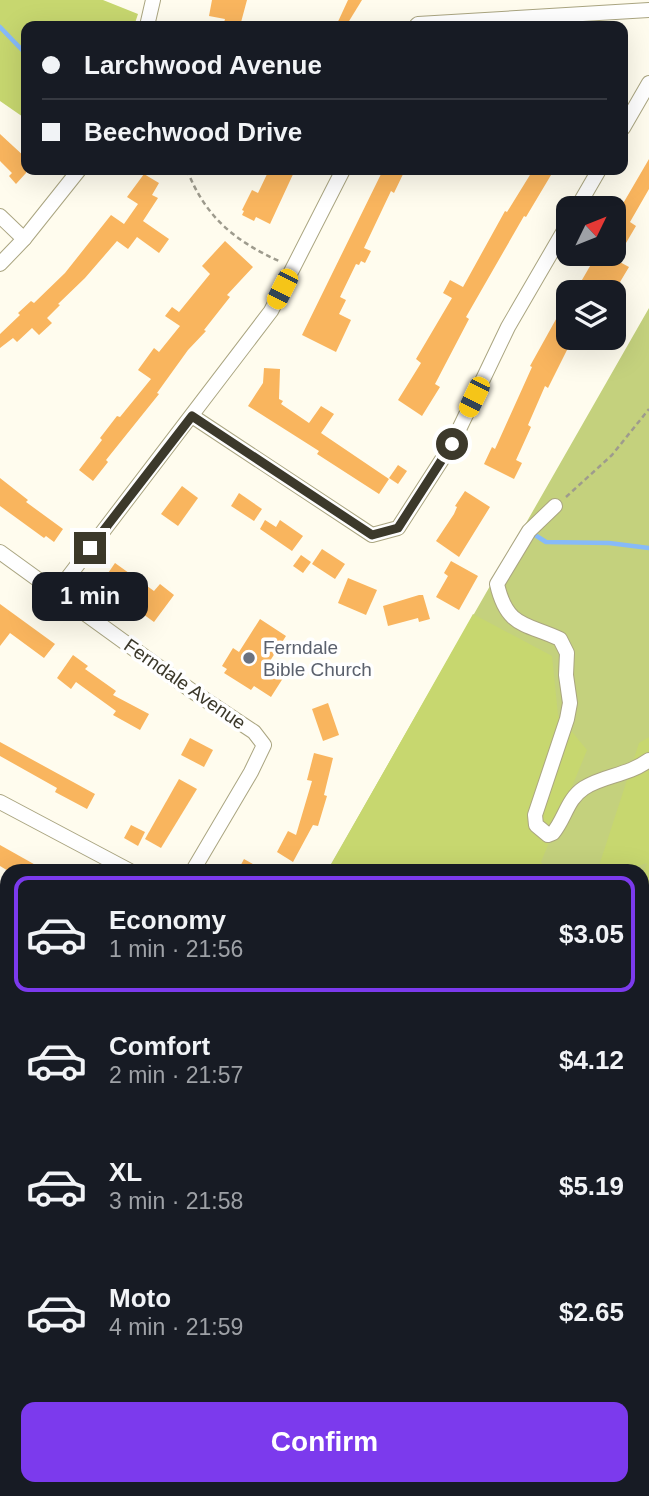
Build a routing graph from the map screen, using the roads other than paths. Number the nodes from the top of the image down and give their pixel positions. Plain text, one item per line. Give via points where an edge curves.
1 (153, 0) edge
2 (649, 10) edge
3 (148, 21) edge
4 (459, 21) edge
5 (649, 83) edge
6 (628, 119) edge
7 (75, 175) edge
8 (340, 175) edge
9 (596, 175) edge
10 (584, 196) edge
11 (0, 216) edge
12 (24, 239) junction
13 (556, 244) edge
14 (0, 264) edge
15 (192, 416) junction
16 (555, 506) road end
17 (0, 552) edge
18 (55, 593) junction
19 (649, 760) edge
20 (0, 802) edge
21 (117, 864) edge
22 (197, 864) edge

1 - 3 street
2 - 4 street
5 - 6 street
7 - 12 street
8 - 15 street via 271,311
9 - 10 street
11 - 12 street
12 - 14 street
13 - 15 street via 508,327 452,444 398,528 372,535
15 - 18 street
16 - 19 street via 529,531 496,584 516,622 560,639 567,653 569,711 535,815 536,825 541,832 553,833 583,788 630,772
17 - 18 street, Ferndale Avenue
18 - 22 street, Ferndale Avenue via 254,732 264,745
20 - 21 street

